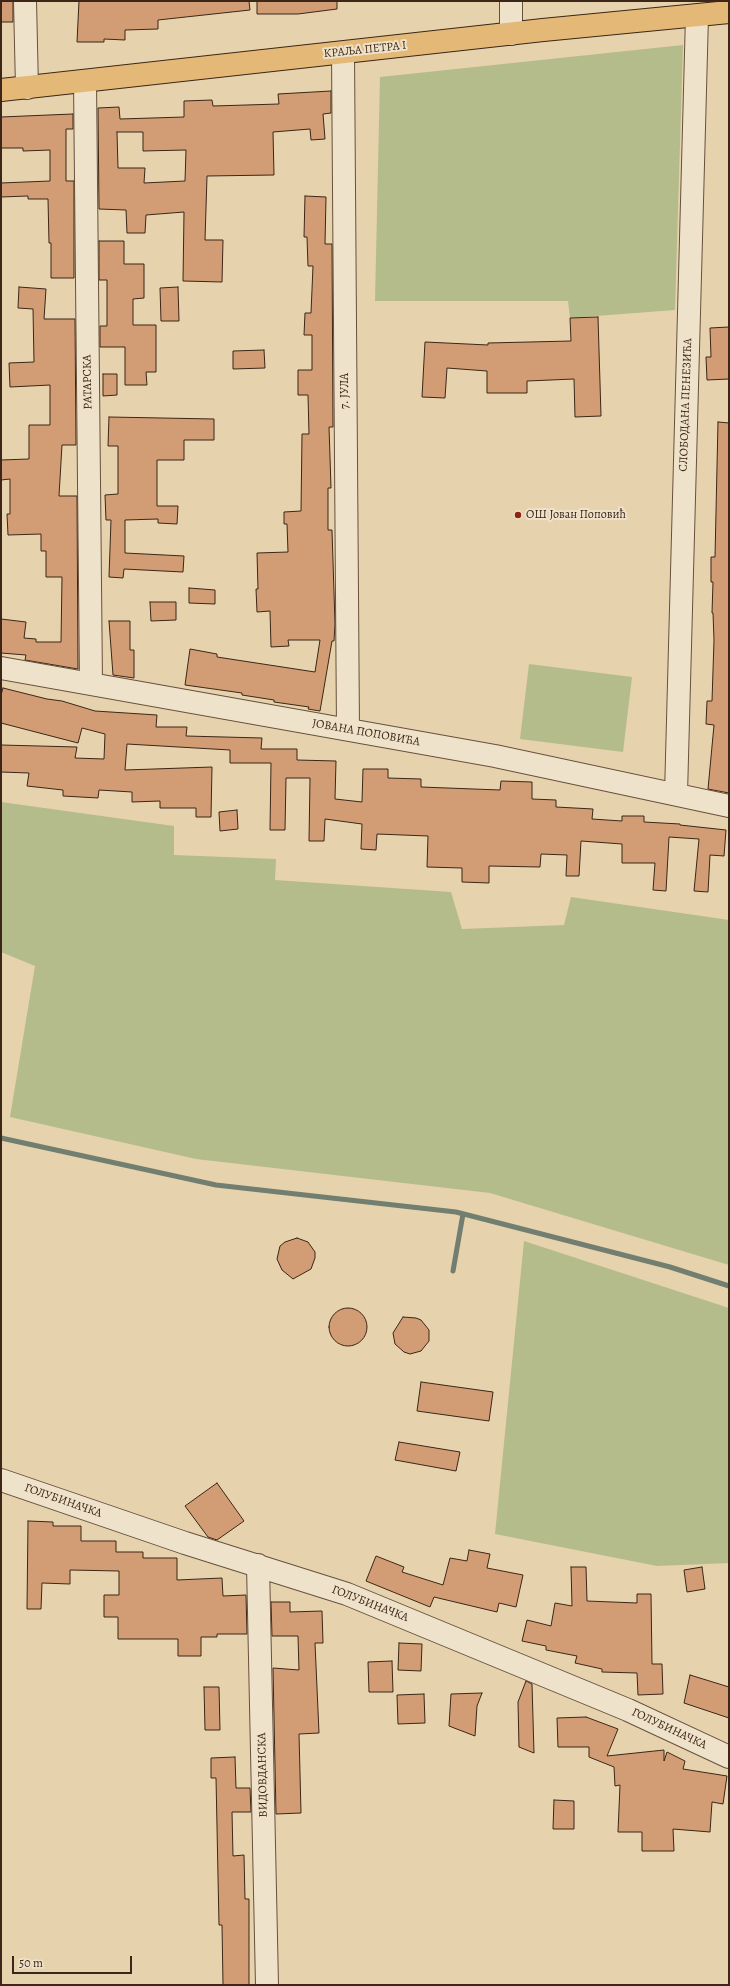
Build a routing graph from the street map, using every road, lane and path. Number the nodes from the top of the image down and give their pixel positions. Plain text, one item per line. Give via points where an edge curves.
1 (25, 1) edge
2 (511, 1) edge
3 (729, 12) edge
4 (697, 16) junction
5 (511, 34) junction
6 (343, 53) junction
7 (85, 81) junction
8 (27, 88) junction
9 (1, 90) edge
10 (1, 668) edge
11 (91, 684) junction
12 (348, 729) junction
13 (676, 794) junction
14 (729, 806) edge
15 (1, 1480) edge
16 (258, 1565) junction
17 (729, 1757) edge
18 (267, 1985) edge

1 - 8 street
2 - 5 street
3 - 4 main road, КРАЉА ПЕТРА I
4 - 5 main road, КРАЉА ПЕТРА I
4 - 13 street, СЛОБОДАНА ПЕНЕЗИЋА
5 - 6 main road, КРАЉА ПЕТРА I
6 - 7 main road, КРАЉА ПЕТРА I
6 - 12 street, 7. ЈУЛА
7 - 8 main road, КРАЉА ПЕТРА I
7 - 11 street, РАТАРСКА
8 - 9 main road, КРАЉА ПЕТРА I
10 - 11 street, ЈОВАНА ПОПОВИЋА
11 - 12 street, ЈОВАНА ПОПОВИЋА
12 - 13 street, ЈОВАНА ПОПОВИЋА via 495,756
13 - 14 street, ЈОВАНА ПОПОВИЋА
15 - 16 street, ГОЛУБИНАЧКА via 185,1543
16 - 17 street, ГОЛУБИНАЧКА via 347,1594 628,1710
16 - 18 street, ВИДОВДАНСКА

